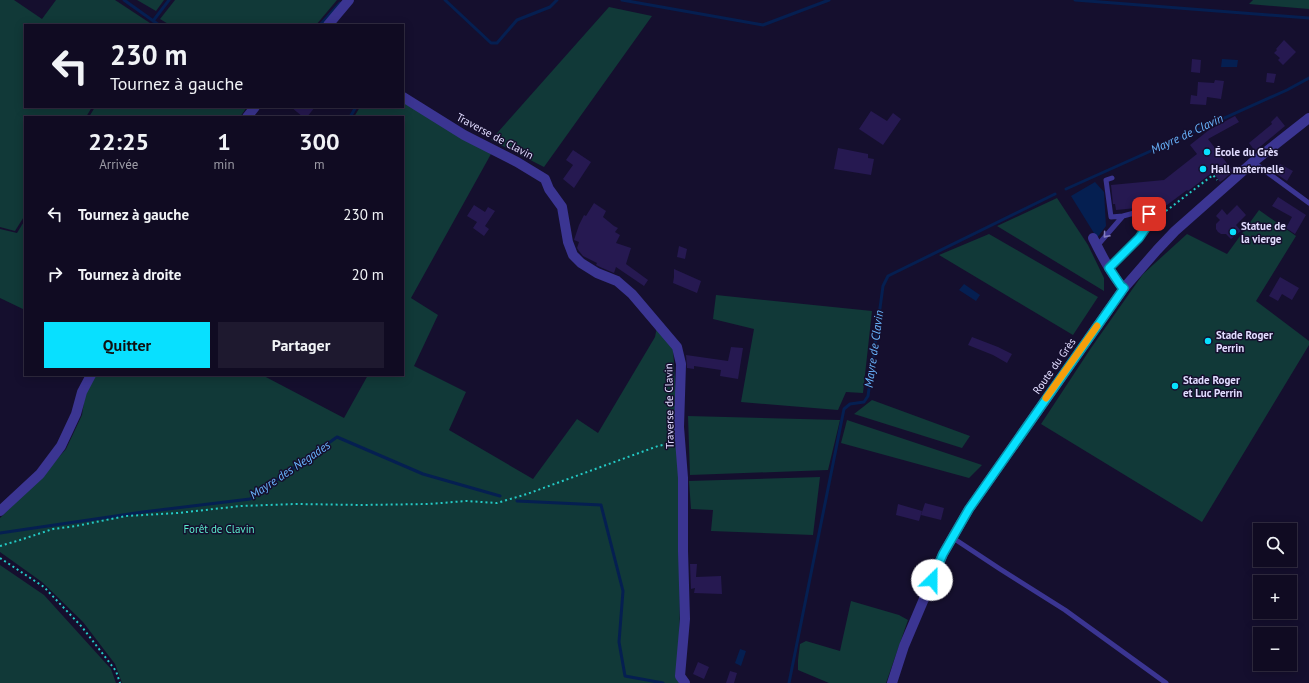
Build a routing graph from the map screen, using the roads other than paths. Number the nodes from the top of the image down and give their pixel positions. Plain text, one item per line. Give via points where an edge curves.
1 (349, 0) edge
2 (329, 24) edge
3 (404, 98) edge
4 (254, 108) edge
5 (247, 116) edge
6 (1309, 118) edge
7 (1253, 162) junction
8 (1112, 178) dead end
9 (1309, 203) edge
10 (1123, 216) junction
11 (1095, 242) joint
12 (1109, 268) junction
13 (1124, 288) junction
14 (90, 376) edge
15 (0, 511) edge
16 (953, 538) junction
17 (685, 683) edge
18 (892, 683) edge
19 (1166, 683) edge

1 - 2 street
3 - 17 street, Traverse de Clavin via 464,135 545,179 562,207 573,255 581,263 617,282 632,294 677,347 680,364 679,427 683,478 685,619 680,676
4 - 5 street
6 - 7 street, Route du Grès
7 - 9 lane
7 - 13 street, Route du Grès via 1175,231
8 - 10 lane via 1106,180 1111,217
10 -> 11 lane
10 - 12 lane via 1138,212 1149,214 1150,222 1139,238
11 - 12 street
12 - 13 street
13 - 16 street, Route du Grès via 969,509
14 - 15 street via 61,446 40,474
16 - 18 street, Route du Grès via 943,554 904,646
16 - 19 lane via 1065,610

